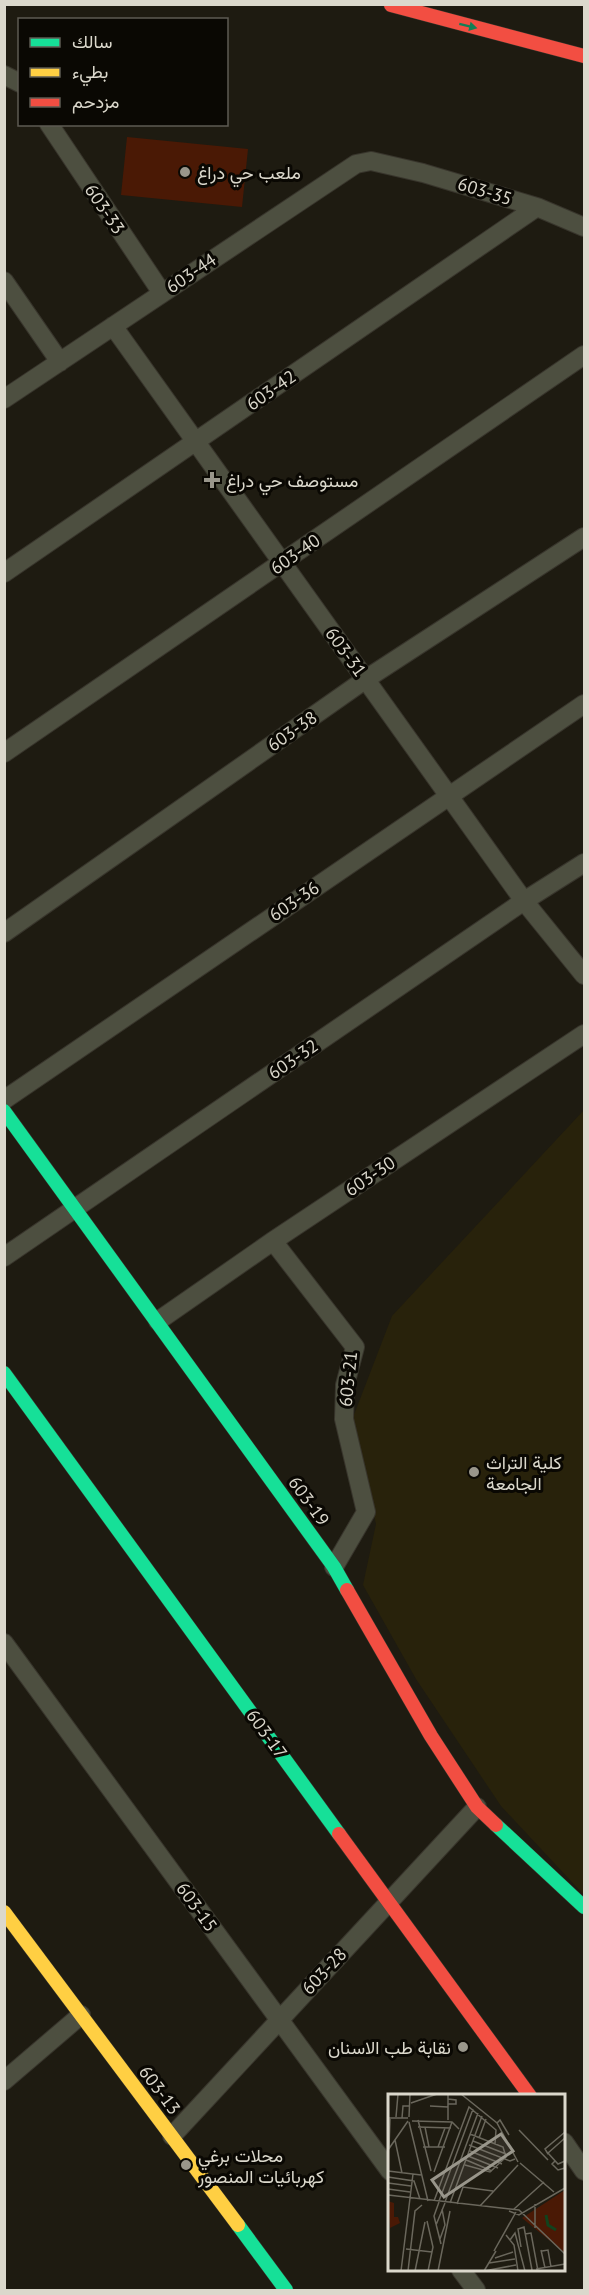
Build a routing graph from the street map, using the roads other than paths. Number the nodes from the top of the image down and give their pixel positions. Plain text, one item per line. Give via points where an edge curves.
1 (390, 5) edge
2 (531, 27) dead end
3 (585, 56) edge
4 (4, 75) edge
5 (18, 82) edge
6 (50, 126) edge
7 (384, 163) joint
8 (537, 207) junction
9 (585, 227) edge
10 (4, 281) edge
11 (162, 293) junction
12 (113, 326) junction
13 (585, 355) edge
14 (60, 362) junction
15 (4, 399) edge
16 (196, 442) junction
17 (585, 537) edge
18 (282, 563) junction
19 (4, 573) edge
20 (366, 679) junction
21 (585, 704) edge
22 (4, 753) edge
23 (448, 795) junction
24 (585, 863) edge
25 (524, 901) junction
26 (4, 933) edge
27 (585, 975) edge
28 (585, 1034) edge
29 (4, 1100) edge
30 (4, 1111) edge
31 (74, 1208) junction
32 (273, 1241) junction
33 (4, 1257) edge
34 (158, 1321) junction
35 (4, 1372) edge
36 (334, 1567) junction
37 (4, 1643) edge
38 (477, 1807) junction
39 (389, 1902) junction
40 (585, 1907) edge
41 (4, 1912) edge
42 (81, 2015) junction
43 (279, 2020) junction
44 (4, 2081) edge
45 (529, 2094) edge
46 (172, 2136) junction
47 (565, 2143) edge
48 (388, 2168) edge
49 (585, 2170) edge
50 (462, 2271) edge
51 (286, 2290) edge
52 (476, 2290) edge

1 - 2 street via 462,13
1 -> 3 street
4 - 5 street
6 - 11 street, 603-33
7 - 8 street, 603-35
7 - 11 street, 603-44 via 356,164 341,172
8 - 9 street, 603-35
8 - 16 street, 603-42
10 - 14 street
11 - 12 street, 603-44
12 - 14 street, 603-44
12 - 16 street, 603-31
13 - 18 street, 603-40
14 - 15 street, 603-44
16 - 18 street, 603-31
16 - 19 street, 603-42
17 - 20 street, 603-38
18 - 20 street, 603-31
18 - 22 street, 603-40
20 - 23 street, 603-31
20 - 26 street, 603-38
21 - 23 street, 603-36
23 - 25 street, 603-31
23 - 29 street, 603-36
24 - 25 street, 603-32
25 - 27 street, 603-31
25 - 31 street, 603-32
28 - 32 street, 603-30
30 - 31 street, 603-19
31 - 33 street, 603-32
31 - 34 street, 603-19
32 - 34 street, 603-30
32 - 36 street, 603-21 via 355,1347 345,1384 344,1419 366,1512
34 - 36 street, 603-19
35 - 39 street, 603-17
36 - 38 street, 603-19 via 431,1736
37 - 43 street, 603-15
38 - 39 street, 603-28
38 - 40 street, 603-19
39 - 43 street, 603-28
39 - 45 street, 603-17
41 - 42 street, 603-13
42 - 44 street
42 - 46 street, 603-13
43 - 46 street, 603-28
43 - 48 street, 603-15
46 - 51 street, 603-13
47 - 49 street
50 - 52 street

